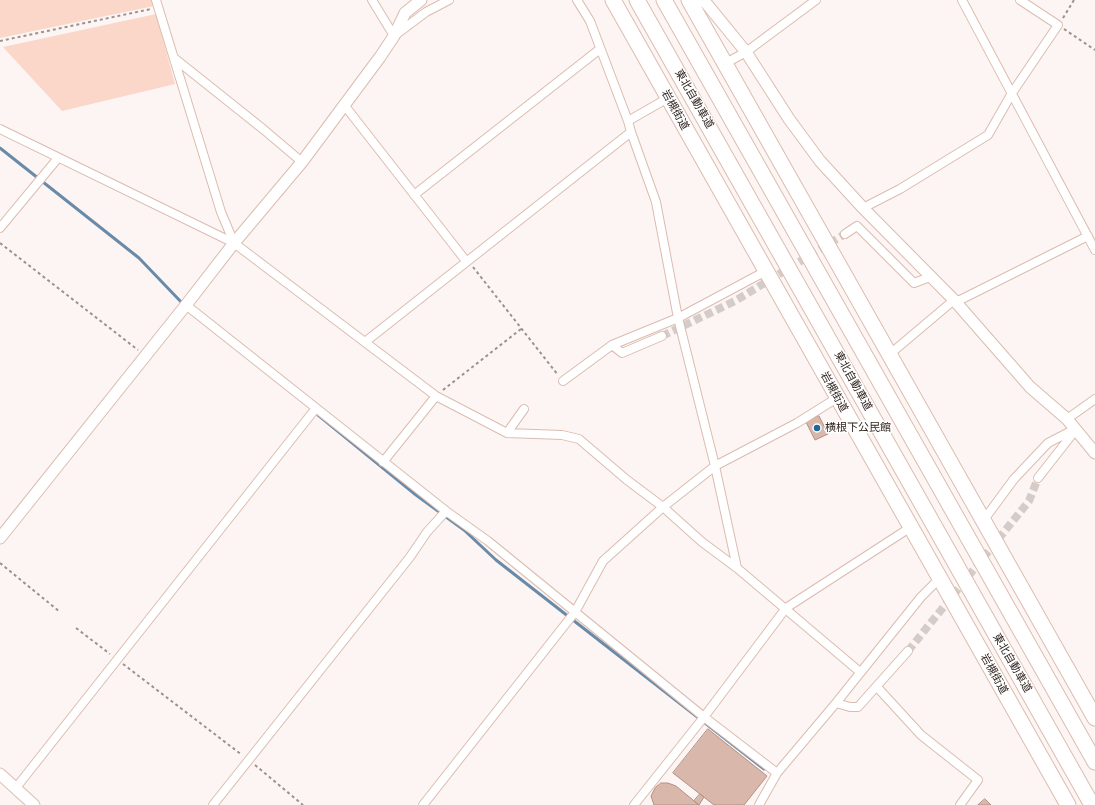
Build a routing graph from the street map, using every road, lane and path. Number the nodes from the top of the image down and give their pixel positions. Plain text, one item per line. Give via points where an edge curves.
1 (372, 0) edge
2 (421, 0) edge
3 (449, 0) edge
4 (577, 0) edge
5 (612, 0) edge
6 (637, 0) edge
7 (664, 0) edge
8 (689, 0) edge
9 (701, 0) edge
10 (816, 0) edge
11 (962, 0) edge
12 (1020, 0) edge
13 (1074, 0) edge
14 (157, 4) edge
15 (1058, 25) junction
16 (394, 36) junction
17 (0, 41) edge
18 (600, 49) junction
19 (1095, 50) edge
20 (746, 52) junction
21 (173, 58) junction
22 (726, 63) junction
23 (1012, 93) junction
24 (668, 98) junction
25 (345, 106) junction
26 (628, 121) junction
27 (0, 128) edge
28 (631, 132) junction
29 (58, 158) junction
30 (302, 162) junction
31 (414, 195) junction
32 (863, 208) junction
33 (0, 228) edge
34 (845, 234) tunnel mouth
35 (1088, 236) junction
36 (0, 243) edge
37 (234, 243) junction
38 (1095, 250) edge
39 (467, 261) junction
40 (766, 271) junction
41 (930, 277) junction
42 (954, 300) junction
43 (186, 305) junction
44 (678, 318) junction
45 (521, 329) junction
46 (662, 336) tunnel mouth
47 (365, 342) junction
48 (612, 345) junction
49 (890, 354) junction
50 (146, 356) junction
51 (563, 381) joint
52 (436, 396) junction
53 (837, 398) junction
54 (1095, 399) edge
55 (316, 408) junction
56 (524, 409) dead end
57 (1067, 419) junction
58 (1075, 429) junction
59 (507, 433) junction
60 (1095, 453) edge
61 (383, 462) junction
62 (715, 466) junction
63 (1038, 478) tunnel mouth
64 (663, 507) junction
65 (446, 511) junction
66 (983, 521) junction
67 (911, 527) junction
68 (0, 538) edge
69 (0, 563) edge
70 (738, 568) junction
71 (940, 578) junction
72 (786, 608) junction
73 (60, 612) dead end
74 (574, 612) junction
75 (76, 628) dead end
76 (908, 651) tunnel mouth
77 (117, 660) junction
78 (860, 672) junction
79 (877, 687) junction
80 (836, 703) junction
81 (704, 717) junction
82 (1095, 718) edge
83 (248, 760) junction
84 (1095, 762) edge
85 (777, 773) junction
86 (0, 774) edge
87 (15, 789) junction
88 (34, 805) edge
89 (213, 805) edge
90 (303, 805) edge
91 (423, 805) edge
92 (634, 805) edge
93 (759, 805) edge
94 (960, 805) edge
95 (1068, 805) edge
96 (1092, 805) edge

1 - 16 street
2 - 16 street via 405,13
3 - 16 street via 426,12
4 - 18 street via 590,21
5 - 24 highway, 岩槻街道
6 - 96 highway, 東北自動車道
7 - 84 highway, 東北自動車道
8 - 22 highway
9 - 20 street
10 - 20 street
11 - 23 street
12 - 15 street
13 - 15 path
14 - 17 path
14 - 21 street
15 - 19 path
15 - 23 street
16 - 25 street
18 - 26 street
18 - 31 street
20 - 22 street
20 - 32 street via 820,161
21 - 30 street
21 - 37 street via 221,212
22 - 49 highway
23 - 32 street via 988,135 900,189
23 - 35 street
24 - 26 street
24 - 40 highway, 岩槻街道
25 - 30 street
25 - 31 street
26 - 28 street
27 - 29 street
28 - 39 street
28 - 44 street via 656,202
29 - 33 street
29 - 37 street
30 - 37 street
31 - 39 street
32 - 41 street
34 - 41 street via 857,226 914,283
35 - 38 street
35 - 42 street via 960,300
36 - 50 path
37 - 43 street
37 - 47 street
39 - 45 path
39 - 47 street
40 - 44 street
40 - 53 highway, 岩槻街道
41 - 42 street
42 - 49 street
42 - 57 street via 1030,387
43 - 50 street
43 - 55 street
44 - 48 street
44 - 62 street
45 - 51 path
45 - 52 path
46 - 48 street via 622,353
47 - 52 street
48 - 51 street
49 - 66 highway
50 - 68 street
52 - 59 street
52 - 61 street
53 - 62 street via 797,423
53 - 67 highway, 岩槻街道
54 - 57 street
55 - 61 street
55 - 77 street
56 - 59 street
57 - 58 street
58 - 60 street
58 - 63 street
58 - 66 street via 1048,443 1014,479
59 - 64 street via 562,435 579,439
61 - 65 street
62 - 64 street
62 - 70 street
64 - 70 street via 702,542
64 - 74 street via 603,561
65 - 74 street via 488,541
65 - 83 street
66 - 82 highway
67 - 71 highway, 岩槻街道
67 - 72 street
69 - 73 path
70 - 72 street
71 - 78 street via 921,597
71 - 95 highway, 岩槻街道
72 - 78 street
72 - 81 street
74 - 81 street
74 - 91 street
75 - 77 path
76 - 79 street
77 - 83 path
77 - 87 street
78 - 80 street
79 - 80 street via 858,707
79 - 94 street via 921,735 978,780
80 - 85 street
81 - 85 street
81 - 92 street
83 - 89 street
83 - 90 path
85 - 93 street
86 - 87 street
87 - 88 street

